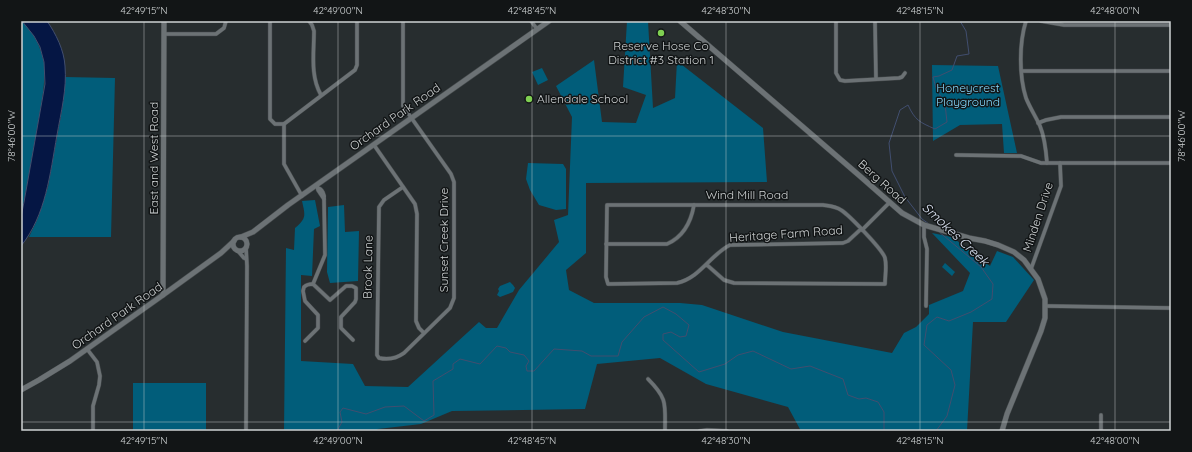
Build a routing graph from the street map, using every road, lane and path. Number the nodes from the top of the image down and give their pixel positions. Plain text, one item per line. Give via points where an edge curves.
1 (164, 21) edge
2 (226, 21) edge
3 (270, 21) edge
4 (309, 21) edge
5 (357, 21) edge
6 (403, 21) edge
7 (531, 21) edge
8 (549, 21) edge
9 (680, 21) edge
10 (836, 21) edge
11 (876, 21) edge
12 (1026, 21) edge
13 (1041, 21) edge
14 (1171, 25) edge
15 (537, 30) junction
16 (164, 34) junction
17 (1022, 71) junction
18 (1171, 71) edge
19 (905, 73) dead end
20 (876, 79) junction
21 (321, 95) junction
22 (1171, 117) edge
23 (411, 118) junction
24 (1038, 123) junction
25 (284, 124) junction
26 (374, 145) junction
27 (956, 155) dead end
28 (1047, 163) junction
29 (1060, 163) junction
30 (1171, 163) edge
31 (317, 187) junction
32 (403, 187) junction
33 (302, 196) junction
34 (890, 202) junction
35 (694, 205) junction
36 (924, 225) junction
37 (862, 230) junction
38 (254, 232) junction
39 (241, 237) junction
40 (234, 241) junction
41 (606, 244) junction
42 (247, 246) junction
43 (237, 250) junction
44 (221, 253) junction
45 (246, 259) junction
46 (707, 264) junction
47 (1031, 269) junction
48 (313, 284) junction
49 (163, 295) junction
50 (926, 306) dead end
51 (1046, 306) junction
52 (1171, 308) edge
53 (424, 333) junction
54 (353, 340) dead end
55 (305, 341) dead end
56 (87, 349) junction
57 (380, 358) joint
58 (648, 379) dead end
59 (21, 390) edge
60 (1101, 415) dead end
61 (93, 431) edge
62 (246, 431) edge
63 (665, 431) edge
64 (700, 431) edge
65 (727, 431) edge
66 (1002, 431) edge
67 (1101, 431) edge

1 - 16 street, East and West Road
2 - 16 street via 224,28 216,34
3 - 25 street via 270,119 275,124
4 - 21 street via 314,31 315,79
5 - 21 street via 356,68 353,73
6 - 23 street, Sunset Creek Drive via 403,106
7 - 15 street
8 - 15 street, Orchard Park Road
9 - 34 street, Berg Road
10 - 20 street via 837,76 845,81
11 - 20 street
12 - 17 street via 1022,34
13 - 14 street via 1064,25
15 - 23 street, Orchard Park Road
16 - 49 street, East and West Road
17 - 18 street
17 - 24 street via 1026,98
19 - 20 street via 899,78
21 - 25 street
22 - 24 street via 1061,117
23 - 26 street, Orchard Park Road
23 - 53 street, Sunset Creek Drive via 454,182 454,298 450,308
24 - 28 street via 1046,148
25 - 33 street via 284,164
26 - 31 street, Orchard Park Road
26 - 32 street
27 - 28 street via 1021,156
28 - 29 street
29 - 30 street
29 - 47 street, Minden Drive via 1061,186
31 - 33 street, Orchard Park Road
31 - 48 street via 324,199 325,255
32 - 53 street via 415,204 417,214 416,321
32 - 57 street, Brook Lane via 384,200 379,207 377,355
33 - 38 street, Orchard Park Road
34 - 36 street, Berg Road via 902,213
34 - 37 street, Heritage Farm Road
35 - 37 street, Wind Mill Road via 834,207 844,212
35 - 41 street via 692,218 684,232 674,241 667,244
35 - 41 street, Wind Mill Road via 607,205
36 - 47 street, Berg Road via 998,244 1019,256
36 - 50 street via 927,249
37 - 46 street, Heritage Farm Road via 843,243 730,246 722,249
37 - 46 street, Wind Mill Road via 881,249 885,258 885,284 734,283 724,280
38 - 39 street, Orchard Park Road
38 - 42 street, Orchard Park Road
39 - 40 street
39 - 42 street via 245,239
40 - 43 street via 233,245
40 - 44 street, Orchard Park Road
41 - 46 street, Heritage Farm Road via 608,284 677,283 698,273
42 - 43 street via 242,251
42 - 45 street
43 - 44 street, Orchard Park Road
43 - 45 street
44 - 49 street, Orchard Park Road
45 - 62 street
47 - 51 street, Berg Road via 1041,285
48 - 54 street via 330,300 346,286 356,288 355,302 341,317 341,328
48 - 55 street via 304,287 303,298 318,315 318,328
49 - 56 street, Orchard Park Road
51 - 52 street
51 - 66 street, Berg Road via 1045,322
53 - 57 street, Sunset Creek Drive via 399,357
56 - 59 street, Orchard Park Road
56 - 61 street via 97,362 100,376 93,406
58 - 63 street via 661,393 665,402
60 - 67 street
64 - 65 street

